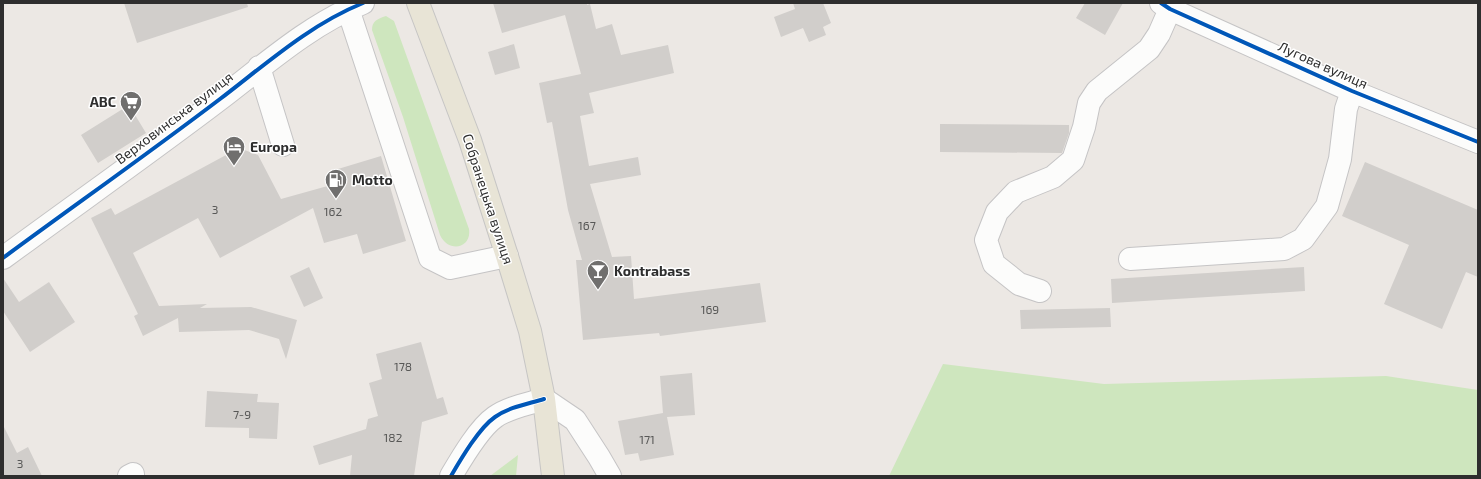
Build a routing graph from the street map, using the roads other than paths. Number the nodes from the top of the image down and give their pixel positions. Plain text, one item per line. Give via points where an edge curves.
1 (418, 3) edge
2 (356, 6) edge
3 (1166, 6) edge
4 (259, 67) junction
5 (1352, 90) junction
6 (1478, 142) edge
7 (283, 145) dead end
8 (507, 256) junction
9 (3, 258) edge
10 (1130, 259) dead end
11 (1040, 291) dead end
12 (544, 399) junction
13 (451, 476) edge
14 (553, 476) edge
15 (610, 476) edge

1 - 8 main road, Собранецька вулиця via 470,140
2 - 4 street, Верховинська вулиця via 306,32
2 - 8 street via 430,258 450,268
3 - 5 street, Лугова вулиця
3 - 11 street via 1159,34 1149,49 1097,91 1088,103 1073,160 1053,177 1016,192 997,212 986,240 994,264 1019,284
4 - 7 street
4 - 9 street, Верховинська вулиця via 221,98
5 - 6 street, Лугова вулиця
5 - 10 street via 1346,109 1340,159 1327,206 1303,239 1284,249
8 - 12 main road, Собранецька вулиця via 530,331
12 - 13 street via 519,406 495,417 479,433
12 - 14 main road, Собранецька вулиця
12 - 15 street via 575,420

